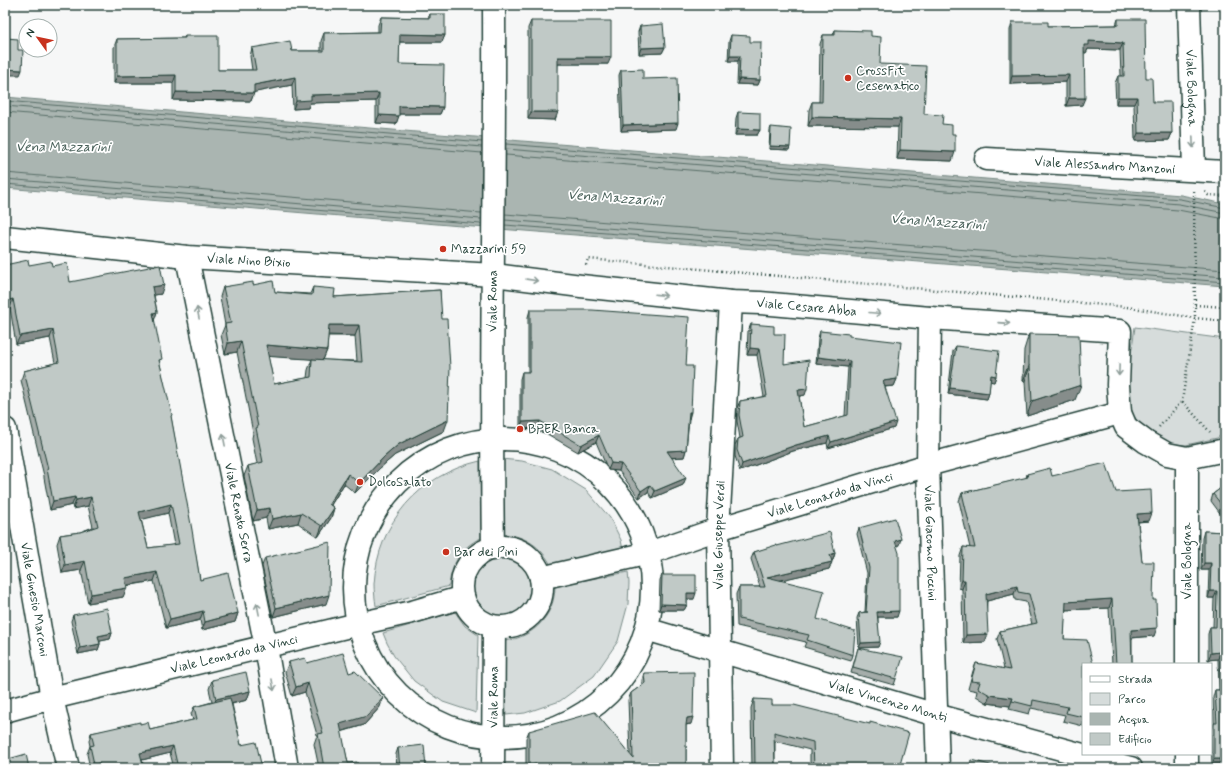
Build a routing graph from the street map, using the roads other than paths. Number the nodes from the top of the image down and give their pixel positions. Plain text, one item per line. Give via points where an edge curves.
1 (494, 5) edge
2 (1189, 5) edge
3 (986, 159) dead end
4 (1225, 172) edge
5 (1194, 180) junction
6 (5, 236) edge
7 (187, 257) junction
8 (494, 265) junction
9 (731, 302) junction
10 (930, 318) junction
11 (1120, 413) junction
12 (5, 429) edge
13 (491, 438) junction
14 (1220, 443) edge
15 (1187, 458) junction
16 (928, 465) junction
17 (718, 529) junction
18 (493, 549) junction
19 (649, 553) junction
20 (541, 578) junction
21 (463, 597) junction
22 (358, 624) junction
23 (494, 626) junction
24 (646, 630) junction
25 (266, 647) junction
26 (720, 652) junction
27 (1187, 663) edge
28 (52, 698) junction
29 (5, 711) edge
30 (936, 715) junction
31 (492, 737) junction
32 (1082, 755) edge
33 (1083, 755) edge
34 (1187, 755) edge
35 (68, 768) edge
36 (287, 768) edge
37 (493, 768) edge
38 (722, 768) edge
39 (938, 768) edge
40 (1131, 768) edge
41 (1187, 768) edge

1 - 8 street, Viale Roma
2 -> 5 street, Viale Bologna
3 - 5 street, Viale Alessandro Manzoni
4 - 5 street, Viale Alessandro Manzoni
6 - 7 street, Viale Nino Bixio
7 - 8 street, Viale Nino Bixio
25 -> 7 street, Viale Renato Serra
8 -> 9 street, Viale Cesare Abba via 581,286
8 - 13 street, Viale Roma
9 -> 10 street, Viale Cesare Abba
9 - 17 street, Viale Giuseppe Verdi
10 -> 11 street, Viale Cesare Abba via 1120,331
10 - 16 street, Viale Giacomo Puccini
11 - 15 street via 1126,427 1146,442 1167,454
11 - 16 street, Viale Leonardo da Vinci
12 - 28 street, Viale Ginesio Marconi
13 - 18 street, Viale Roma
13 - 19 street via 533,441 573,455 608,480 634,514
13 - 22 street via 455,446 422,462 389,492 372,516 359,551 354,587
14 - 15 street
15 - 27 street, Viale Bologna
16 - 17 street, Viale Leonardo da Vinci
16 - 30 street, Viale Giacomo Puccini
17 - 19 street, Viale Leonardo da Vinci
17 - 26 street, Viale Giuseppe Verdi
18 - 20 street via 505,548 528,557 536,566
18 - 21 street via 474,558 468,567 462,587
19 - 20 street, Viale Leonardo da Vinci
19 - 24 street via 653,592
20 - 23 street via 538,604 530,615 520,623 508,627
21 - 22 street, Viale Leonardo da Vinci
21 - 23 street via 475,616 484,623
22 - 25 street, Viale Leonardo da Vinci
22 - 31 street via 373,663 399,696 434,721 475,735
23 - 31 street, Viale Roma
24 - 26 street, Viale Vincenzo Monti
24 - 31 street via 632,662 611,691 583,714 550,729 515,737
25 - 28 street, Viale Leonardo da Vinci
25 -> 36 street, Viale Renato Serra
26 - 30 street, Viale Vincenzo Monti
26 - 38 street, Viale Giuseppe Verdi
28 - 29 street, Viale Leonardo da Vinci
28 - 35 street, Viale Ginesio Marconi
30 - 32 street, Viale Vincenzo Monti
30 - 39 street, Viale Giacomo Puccini
31 - 37 street, Viale Roma
33 - 40 street, Viale Vincenzo Monti
34 - 41 street

